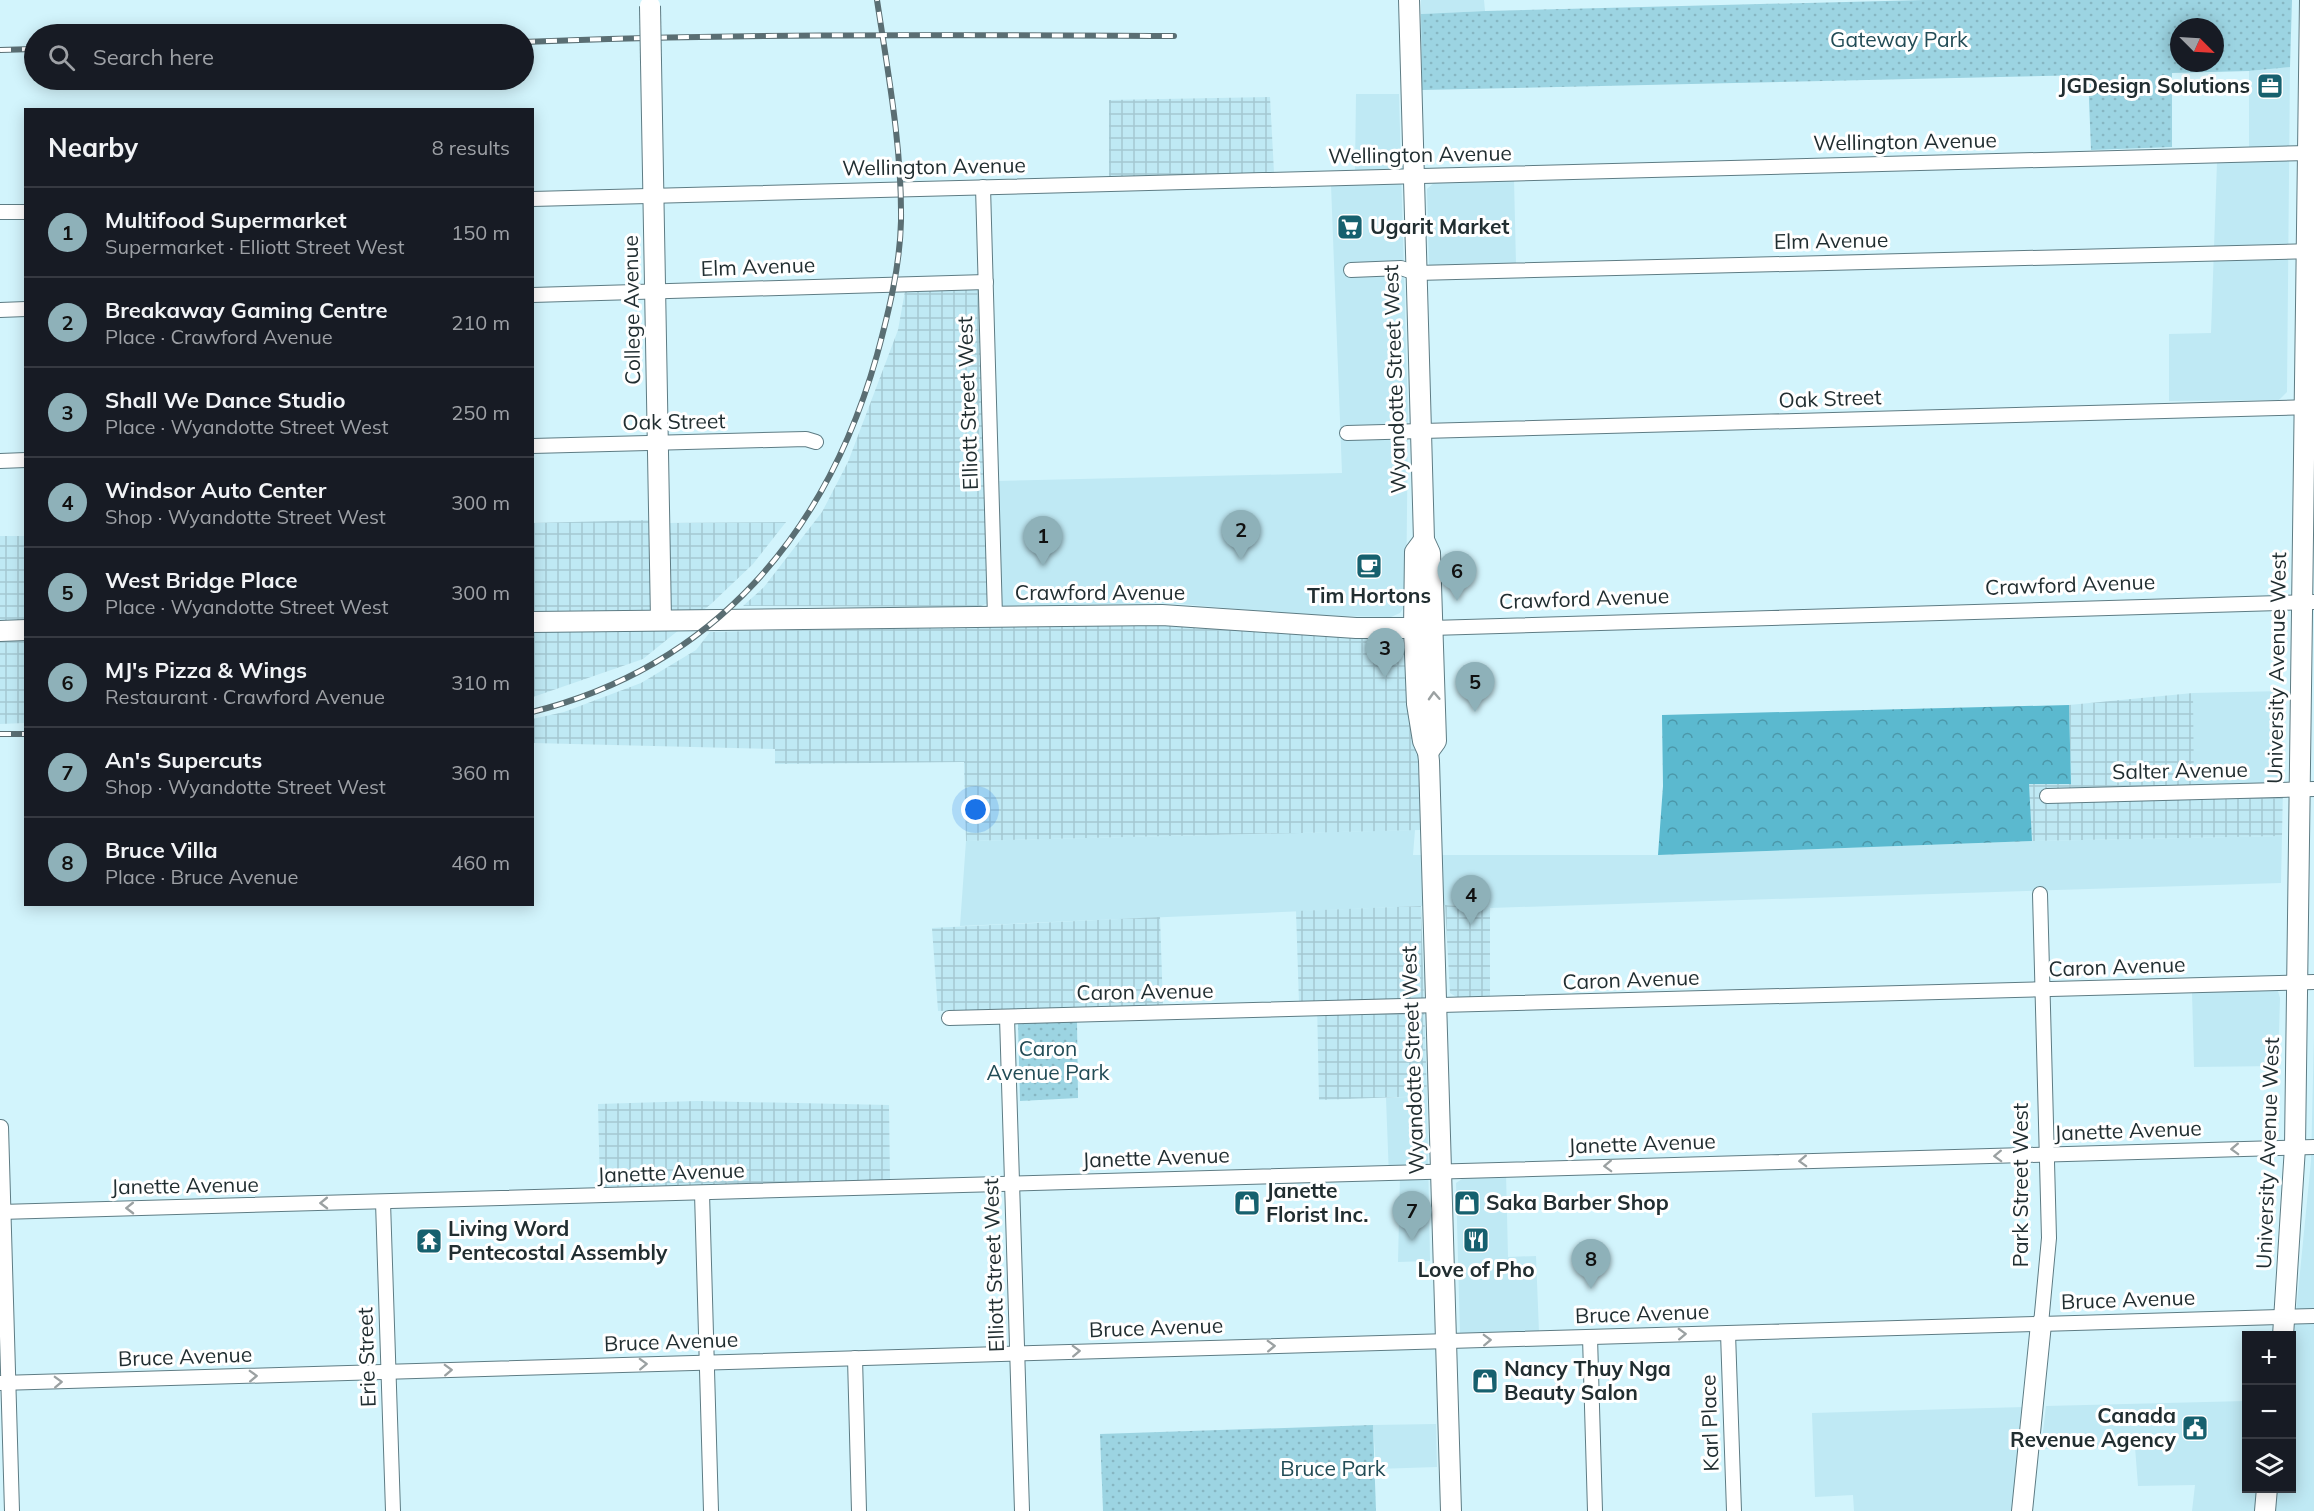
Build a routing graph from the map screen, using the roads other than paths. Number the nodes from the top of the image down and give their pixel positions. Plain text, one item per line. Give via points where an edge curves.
1 (1408, 0) edge
2 (2310, 0) edge
3 (650, 3) edge
4 (2308, 153) junction
5 (1413, 176) junction
6 (983, 187) junction
7 (654, 195) junction
8 (534, 199) edge
9 (24, 212) edge
10 (0, 213) edge
11 (2310, 251) edge
12 (1351, 270) dead end
13 (1416, 273) junction
14 (986, 282) junction
15 (656, 291) junction
16 (534, 295) edge
17 (0, 309) edge
18 (24, 309) edge
19 (2309, 407) edge
20 (1421, 431) junction
21 (1347, 433) dead end
22 (816, 442) dead end
23 (658, 443) junction
24 (534, 446) edge
25 (24, 460) edge
26 (0, 461) edge
27 (2308, 603) edge
28 (995, 617) junction
29 (661, 620) junction
30 (534, 622) edge
31 (1423, 628) junction
32 (24, 630) edge
33 (0, 631) edge
34 (2306, 790) edge
35 (2047, 796) dead end
36 (2040, 894) dead end
37 (2305, 983) edge
38 (2043, 990) junction
39 (1436, 1006) junction
40 (1007, 1017) junction
41 (949, 1018) dead end
42 (1, 1127) edge
43 (2305, 1147) edge
44 (2047, 1154) junction
45 (1441, 1171) junction
46 (1012, 1184) junction
47 (702, 1193) junction
48 (383, 1202) junction
49 (2, 1212) edge
50 (2314, 1316) edge
51 (2041, 1324) junction
52 (2284, 1326) edge
53 (1728, 1333) junction
54 (1590, 1337) junction
55 (1446, 1341) junction
56 (1018, 1353) junction
57 (855, 1358) junction
58 (707, 1362) junction
59 (388, 1372) junction
60 (4, 1383) edge
61 (2267, 1493) edge
62 (12, 1511) edge
63 (393, 1511) edge
64 (711, 1511) edge
65 (859, 1511) edge
66 (1022, 1511) edge
67 (1451, 1511) edge
68 (1594, 1511) edge
69 (1734, 1511) edge
70 (2022, 1511) edge
71 (2265, 1511) edge

1 - 5 main road, Wyandotte Street West
2 - 4 main road, University Avenue West
3 - 7 main road, College Avenue, bridge
4 - 5 street, Wellington Avenue
4 - 11 main road, University Avenue West
5 - 6 street, Wellington Avenue
5 - 13 main road, Wyandotte Street West
6 - 7 street, Wellington Avenue
6 - 14 street, Elliott Street West
7 - 8 street, Wellington Avenue
7 - 15 main road, College Avenue
9 - 10 street
11 - 13 street, Elm Avenue
11 - 19 main road, University Avenue West
12 - 13 street, Elm Avenue via 1401,268
13 - 20 main road, Wyandotte Street West
14 - 15 street, Elm Avenue
14 - 28 street, Elliott Street West
15 - 16 street, Elm Avenue
15 - 23 main road, College Avenue
17 - 18 street
19 - 20 street, Oak Street
19 - 27 main road, University Avenue West
20 - 21 street, Oak Street
20 - 31 main road, Wyandotte Street West via 1424,540 1415,552
22 - 23 street, Oak Street via 806,439
23 - 24 street, Oak Street
23 - 29 main road, College Avenue
25 - 26 street
27 - 31 street, Crawford Avenue
27 - 34 main road, University Avenue West
28 - 29 main road, Crawford Avenue
28 - 31 main road, Crawford Avenue via 1162,615 1356,628
29 - 30 main road, Crawford Avenue
31 - 39 main road, Wyandotte Street West via 1436,741 1428,752
32 - 33 main road
34 - 35 street, Salter Avenue
34 - 37 main road, University Avenue West via 2299,828 2298,883
36 - 38 street, Park Street West
37 - 38 street, Caron Avenue
37 - 43 main road, University Avenue West
38 - 39 street, Caron Avenue
38 - 44 street, Park Street West
39 - 40 street, Caron Avenue
39 - 45 main road, Wyandotte Street West
40 - 41 street, Caron Avenue
40 - 46 street, Elliott Street West
42 - 49 street
43 -> 44 street, Janette Avenue
43 - 52 main road, University Avenue West
44 -> 45 street, Janette Avenue
44 - 51 street, Park Street West via 2049,1238
45 - 46 street, Janette Avenue
45 - 55 main road, Wyandotte Street West
46 - 47 street, Janette Avenue
46 - 56 street, Elliott Street West
47 - 48 street, Janette Avenue
47 - 58 street
48 -> 49 street, Janette Avenue
48 - 59 street, Erie Street
49 - 60 street
50 - 52 street, Bruce Avenue
51 - 52 street, Bruce Avenue
51 - 53 street, Bruce Avenue
51 - 70 main road, Park Street West
54 -> 53 street, Bruce Avenue
53 - 69 street, Karl Place
55 -> 54 street, Bruce Avenue
54 - 68 street
56 -> 55 street, Bruce Avenue
55 - 67 main road, Wyandotte Street West
56 - 57 street, Bruce Avenue
56 - 66 street, Elliott Street West
57 - 58 street, Bruce Avenue
57 - 65 street
59 -> 58 street, Bruce Avenue
58 - 64 street
60 -> 59 street, Bruce Avenue
59 - 63 street, Erie Street
60 - 62 street
61 - 71 main road

